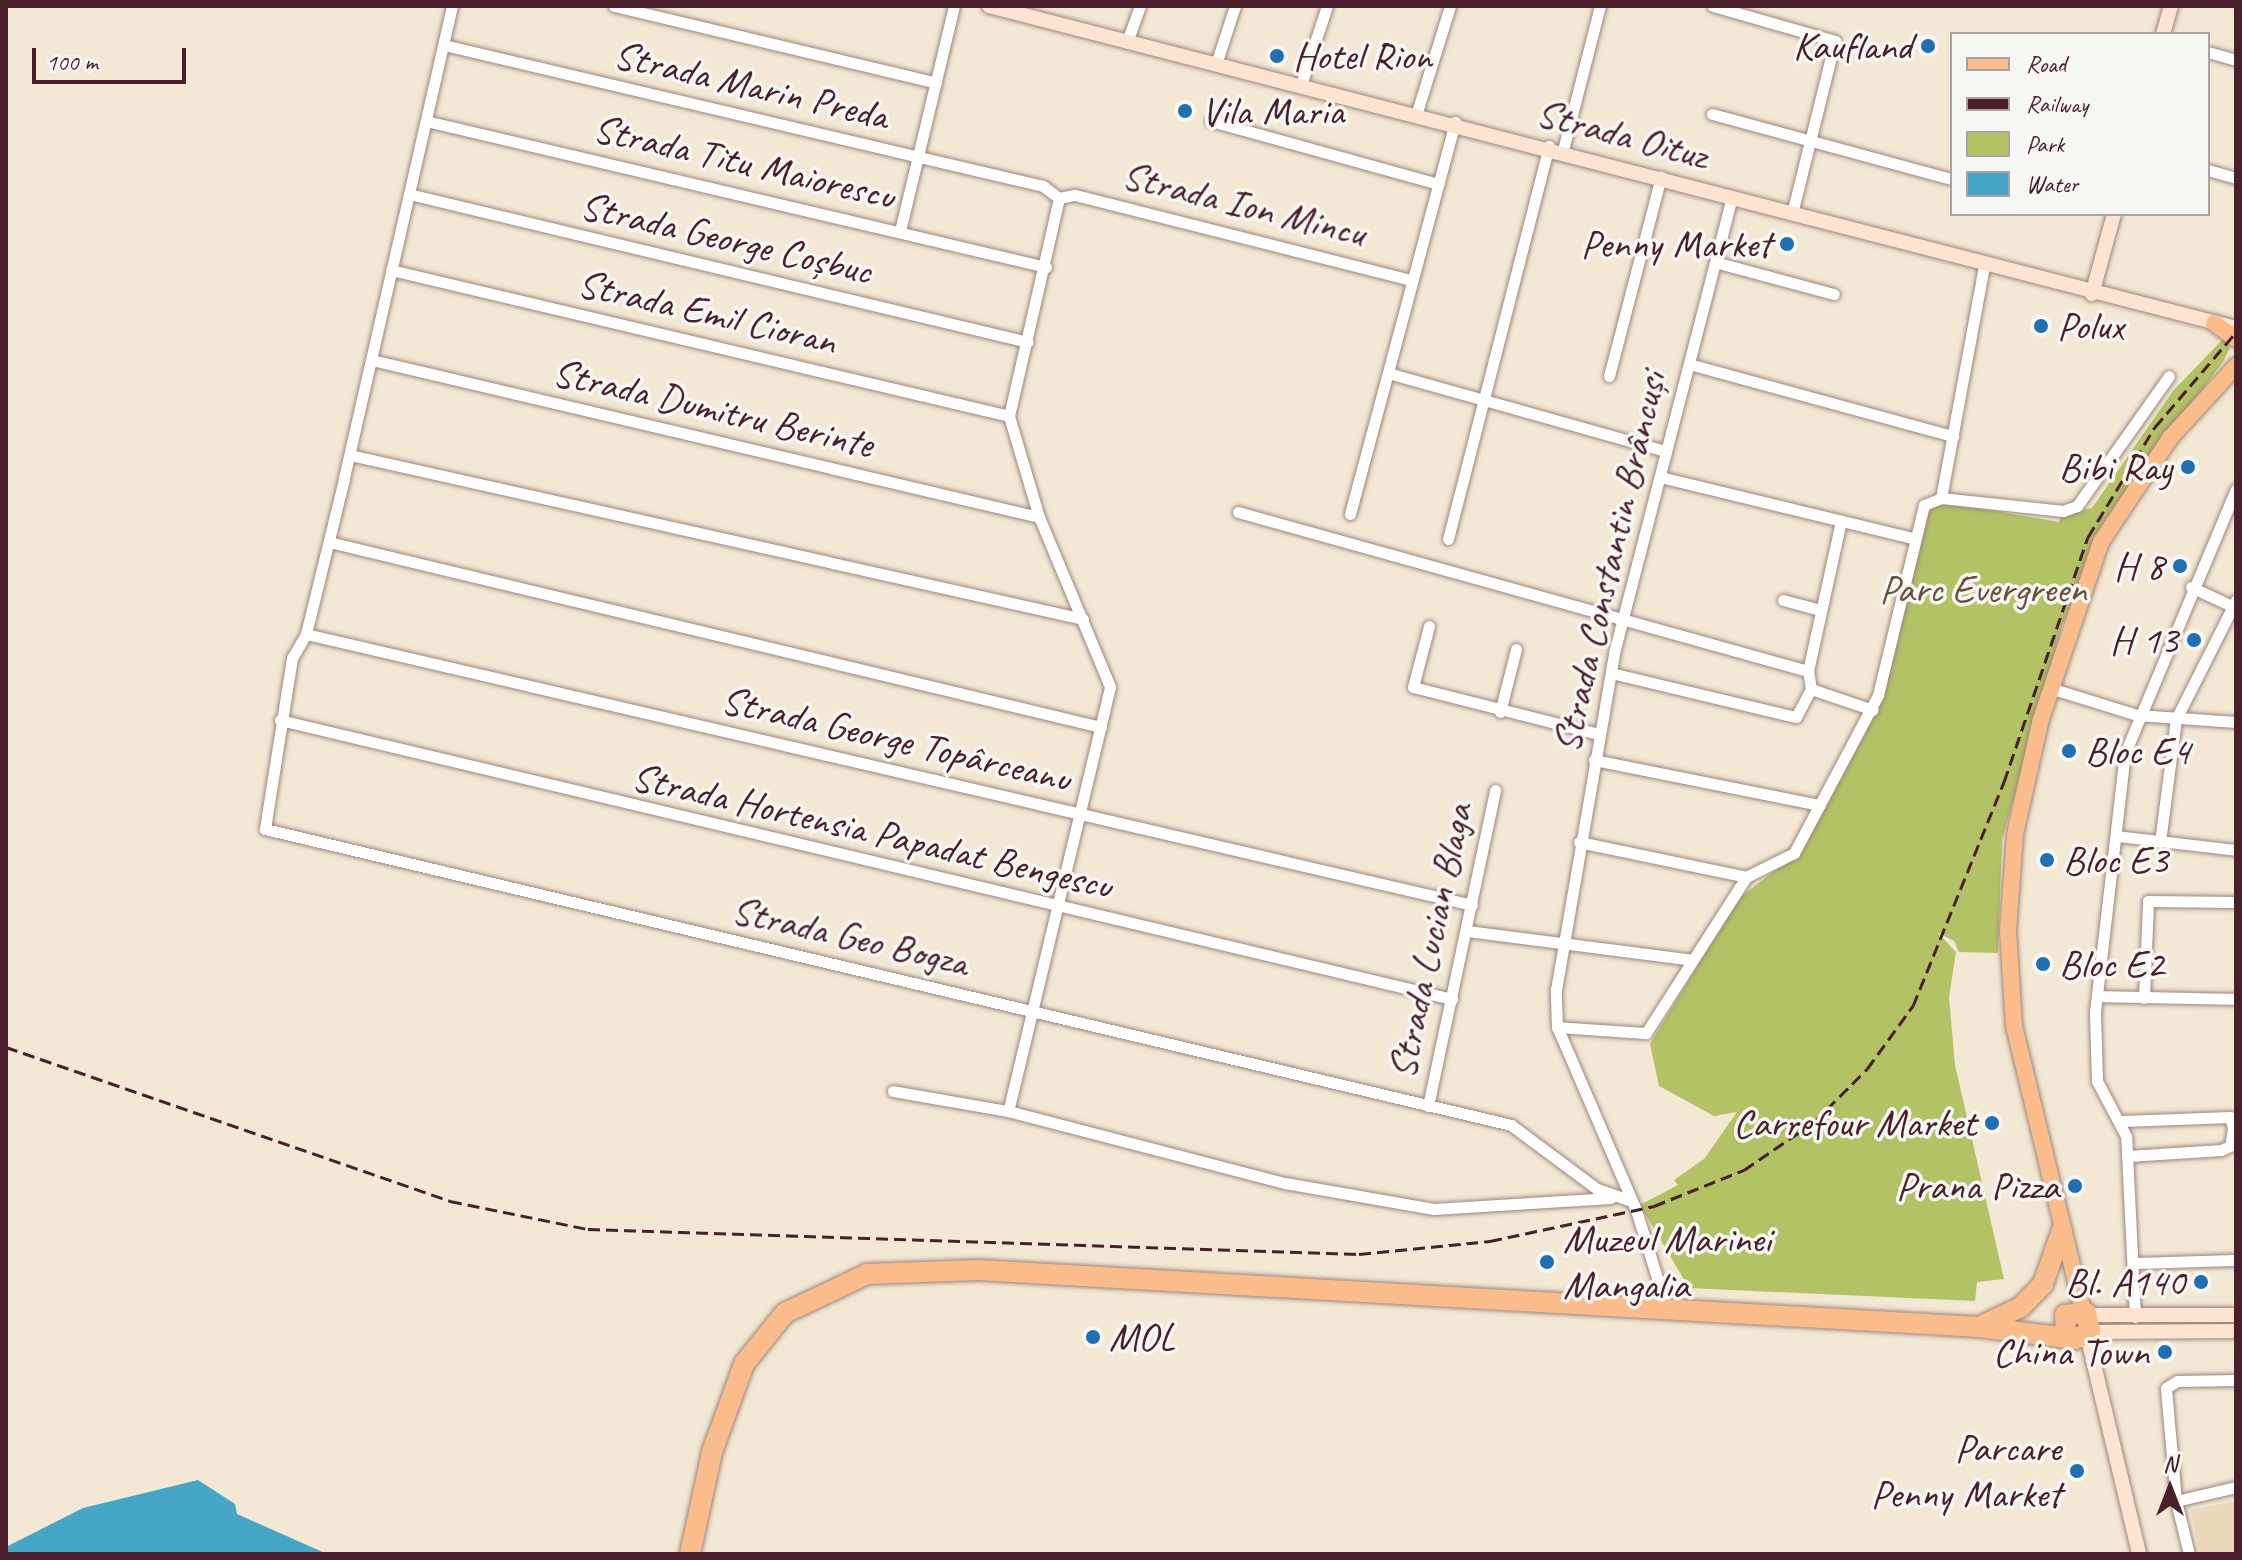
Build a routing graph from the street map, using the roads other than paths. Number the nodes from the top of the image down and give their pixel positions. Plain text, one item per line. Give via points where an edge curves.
1 (452, 6) edge
2 (614, 6) edge
3 (954, 6) edge
4 (989, 6) edge
5 (1140, 6) edge
6 (1235, 6) edge
7 (1327, 6) edge
8 (1450, 6) edge
9 (1600, 6) edge
10 (2171, 6) edge
11 (1718, 7) edge
12 (1032, 11) edge
13 (2164, 32) edge
14 (1128, 39) junction
15 (444, 45) junction
16 (2210, 53) edge
17 (2236, 60) edge
18 (1217, 61) junction
19 (1302, 82) junction
20 (936, 83) junction
21 (1417, 112) junction
22 (1712, 114) dead end
23 (426, 121) junction
24 (1211, 121) dead end
25 (1455, 122) junction
26 (1810, 144) junction
27 (1556, 148) junction
28 (920, 158) junction
29 (2210, 171) edge
30 (1661, 177) junction
31 (2236, 178) edge
32 (1950, 179) edge
33 (1438, 184) junction
34 (409, 194) junction
35 (1732, 197) junction
36 (1059, 198) junction
37 (1792, 213) junction
38 (2113, 216) edge
39 (900, 231) junction
40 (1715, 262) junction
41 (1984, 266) junction
42 (1046, 267) junction
43 (391, 270) junction
44 (1412, 280) junction
45 (1834, 294) dead end
46 (2092, 294) junction
47 (2214, 323) junction
48 (2236, 328) edge
49 (2236, 339) edge
50 (1028, 342) junction
51 (372, 360) junction
52 (1689, 364) junction
53 (2233, 367) edge
54 (1388, 373) junction
55 (1609, 376) dead end
56 (2169, 376) dead end
57 (1483, 400) junction
58 (1009, 416) junction
59 (1953, 436) junction
60 (1666, 451) junction
61 (350, 455) junction
62 (1660, 477) junction
63 (2236, 489) edge
64 (1941, 498) junction
65 (1238, 512) dead end
66 (1350, 514) dead end
67 (1039, 517) junction
68 (1841, 521) junction
69 (1912, 538) junction
70 (1448, 539) dead end
71 (329, 542) junction
72 (2191, 587) junction
73 (1783, 600) dead end
74 (2234, 603) edge
75 (1821, 610) junction
76 (1083, 619) junction
77 (1621, 624) junction
78 (1429, 626) dead end
79 (306, 634) junction
80 (1516, 649) dead end
81 (1808, 671) junction
82 (1611, 673) junction
83 (2050, 688) junction
84 (1811, 689) junction
85 (1873, 710) junction
86 (1500, 712) junction
87 (2137, 715) junction
88 (2176, 719) junction
89 (280, 720) junction
90 (2236, 722) edge
91 (1101, 727) junction
92 (1599, 734) junction
93 (1594, 760) junction
94 (1495, 790) dead end
95 (1820, 805) junction
96 (1079, 815) junction
97 (2117, 836) junction
98 (1579, 842) junction
99 (2160, 842) junction
100 (2236, 850) edge
101 (1746, 877) junction
102 (2236, 902) edge
103 (1472, 905) junction
104 (1057, 906) junction
105 (1467, 931) junction
106 (1564, 945) junction
107 (1692, 960) junction
108 (2098, 996) junction
109 (2144, 998) junction
110 (1452, 999) junction
111 (2236, 999) edge
112 (1032, 1010) junction
113 (1557, 1027) junction
114 (893, 1091) dead end
115 (1428, 1106) junction
116 (1008, 1111) junction
117 (2122, 1121) junction
118 (2235, 1138) edge
119 (2128, 1156) junction
120 (1625, 1200) junction
121 (2062, 1230) junction
122 (2236, 1260) edge
123 (2134, 1263) junction
124 (1667, 1310) junction
125 (2236, 1315) edge
126 (2135, 1317) junction
127 (2078, 1324) junction
128 (1979, 1327) junction
129 (2236, 1331) edge
130 (2236, 1380) edge
131 (2236, 1487) edge
132 (2176, 1501) junction
133 (690, 1554) edge
134 (2139, 1554) edge
135 (2189, 1554) edge

1 - 15 street
2 - 20 street
3 - 20 street
4 - 12 main road, Strada Oituz
5 - 14 street
6 - 18 street
7 - 19 street
8 - 21 street
9 - 27 street
10 - 13 main road
11 - 26 street via 1835,41
12 - 14 main road, Strada Oituz
14 - 18 main road, Strada Oituz
15 - 23 street
15 - 28 street, Strada Marin Preda
16 - 17 street
18 - 19 main road, Strada Oituz
19 - 21 main road, Strada Oituz
20 - 28 street
21 - 25 main road, Strada Oituz
22 - 26 street
23 - 34 street
23 - 39 street, Strada Titu Maiorescu
24 - 33 street
25 - 27 main road, Strada Oituz
25 - 33 street
26 - 32 street
26 - 37 street
27 - 30 main road, Strada Oituz
27 - 57 street
28 - 36 street, Strada Marin Preda via 1043,186
28 - 39 street
29 - 31 street
30 - 35 main road, Strada Oituz
30 - 55 street
33 - 44 street
34 - 43 street
34 - 50 street, Strada George Coșbuc
35 - 37 main road, Strada Oituz
35 - 40 street, Strada Constantin Brâncuși
36 - 42 street
36 - 44 street, Strada Ion Mincu via 1075,195
37 - 41 main road, Strada Oituz
38 - 46 main road
39 - 42 street, Strada Titu Maiorescu
40 - 45 street
40 - 52 street, Strada Constantin Brâncuși
41 - 46 main road, Strada Oituz
41 - 59 street
42 - 50 street
43 - 51 street
43 - 58 street, Strada Emil Cioran
44 - 54 street
46 - 47 main road, Strada Oituz
47 - 48 main road, Strada Oituz
47 - 49 main road
50 - 58 street
51 - 61 street
51 - 67 street, Strada Dumitru Berinte
52 - 59 street
52 - 60 street, Strada Constantin Brâncuși
53 - 83 main road via 2113,518
54 - 57 street
54 - 66 street
56 - 64 street via 2077,506 2063,511
57 - 60 street
57 - 70 street
58 - 67 street
59 - 64 street
60 - 62 street, Strada Constantin Brâncuși
61 - 71 street
61 - 76 street
62 - 68 street
62 - 77 street, Strada Constantin Brâncuși
63 - 72 street
64 - 69 street via 1924,505
65 - 77 street via 1598,611
67 - 76 street
68 - 69 street
68 - 75 street
69 - 85 street
71 - 79 street
71 - 91 street
72 - 74 street
72 - 87 street
73 - 75 street
74 - 88 street
75 - 81 street
76 - 91 street via 1110,678
77 - 81 street
77 - 82 street, Strada Constantin Brâncuși
78 - 86 street via 1413,687
79 - 89 street via 292,658
79 - 96 street, Strada George Topârceanu
80 - 86 street
81 - 84 street
82 - 84 street via 1796,717
82 - 92 street, Strada Constantin Brâncuși
83 - 87 street
83 - 121 main road via 2015,834 2008,959 2017,1046
84 - 85 street
85 - 95 street
86 - 92 street
87 - 88 street
87 - 97 street via 2125,753
88 - 90 street
88 - 99 street
89 - 104 street, Strada Hortensia Papadat Bengescu
89 - 112 street, Strada Geo Bogza via 263,823 294,840
91 - 96 street
92 - 93 street, Strada Constantin Brâncuși
93 - 95 street
93 - 98 street, Strada Constantin Brâncuși
94 - 103 street, Strada Lucian Blaga
95 - 101 street via 1794,853
96 - 103 street, Strada George Topârceanu
96 - 104 street
97 - 99 street
97 - 108 street
98 - 101 street
98 - 106 street, Strada Constantin Brâncuși
99 - 100 street
101 - 107 street
102 - 109 street via 2148,901
103 - 105 street, Strada Lucian Blaga
104 - 110 street, Strada Hortensia Papadat Bengescu
104 - 112 street
105 - 106 street
105 - 110 street, Strada Lucian Blaga
106 - 107 street
106 - 113 street, Strada Constantin Brâncuși
107 - 113 street via 1646,1033
108 - 109 street
108 - 117 street via 2097,1081 2108,1112
109 - 111 street
110 - 115 street, Strada Lucian Blaga
112 - 115 street, Strada Geo Bogza
112 - 116 street
113 - 120 street
114 - 116 street
115 - 120 street, Strada Geo Bogza via 1532,1134
116 - 120 street via 1285,1183 1434,1209
117 - 118 street via 2230,1117
117 - 119 street
118 - 119 street via 2221,1150
119 - 123 street
120 - 124 street
121 - 127 main road
121 - 128 highway via 2043,1284 2021,1307
122 - 123 street
123 - 126 street
124 - 128 highway
124 - 133 highway via 939,1268 837,1283 785,1313 744,1364 712,1452
125 - 126 main road
126 - 127 main road
127 - 128 highway
127 - 129 main road
127 - 134 main road
130 - 132 street via 2177,1381 2166,1388
131 - 132 street
132 - 135 street

